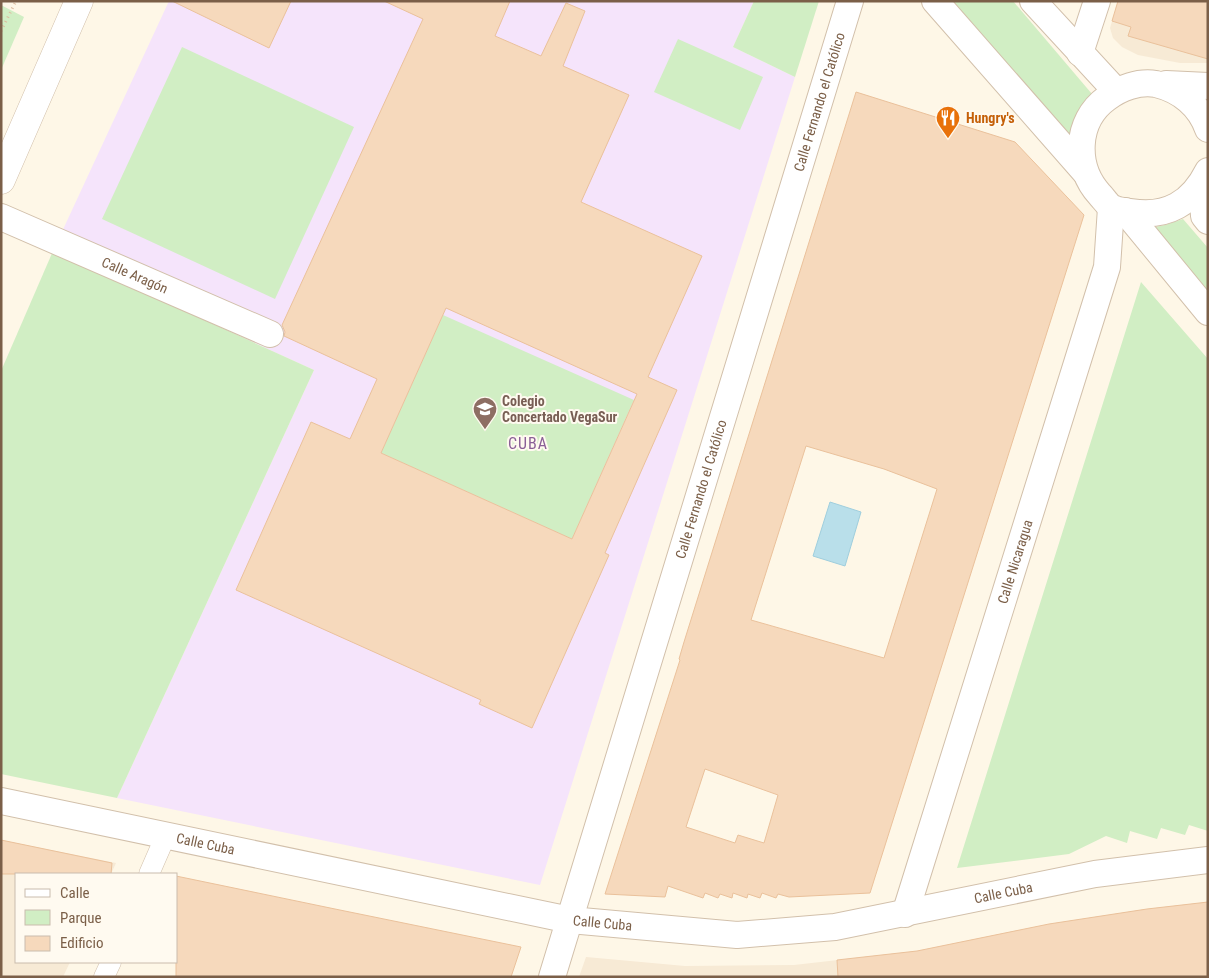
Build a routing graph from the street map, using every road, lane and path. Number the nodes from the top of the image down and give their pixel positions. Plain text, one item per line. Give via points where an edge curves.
1 (16, 1) edge
2 (78, 1) edge
3 (850, 1) edge
4 (935, 1) edge
5 (1033, 1) edge
6 (1097, 1) edge
7 (1, 31) edge
8 (1080, 53) junction
9 (1154, 84) junction
10 (1208, 86) edge
11 (1116, 91) junction
12 (1208, 130) edge
13 (1085, 172) junction
14 (1205, 177) edge
15 (1, 180) edge
16 (1118, 209) junction
17 (1, 217) edge
18 (1208, 221) edge
19 (1208, 312) edge
20 (270, 334) dead end
21 (1, 801) edge
22 (166, 835) junction
23 (1208, 860) edge
24 (149, 873) edge
25 (905, 914) junction
26 (570, 920) junction
27 (111, 963) edge
28 (104, 977) edge
29 (552, 977) edge

1 - 7 path
2 - 15 street
3 - 26 street, Calle Fernando el Católico
4 - 13 street
5 - 8 street
6 - 8 street
8 - 11 street
9 - 10 street
9 - 11 street via 1135,84
9 - 12 street via 1174,90 1191,101 1204,118
11 - 13 street via 1100,102 1082,134
13 - 16 street via 1093,187
14 - 16 street via 1188,199 1169,210 1147,215
14 - 18 street via 1204,216
16 - 19 street
16 - 25 street, Calle Nicaragua via 1107,267
17 - 20 street, Calle Aragón
21 - 22 street, Calle Cuba
22 - 24 street
22 - 26 street, Calle Cuba
23 - 25 street, Calle Cuba via 1095,874
25 - 26 street, Calle Cuba via 835,927 737,934
26 - 29 street, Calle Fernando el Católico
27 - 28 street

